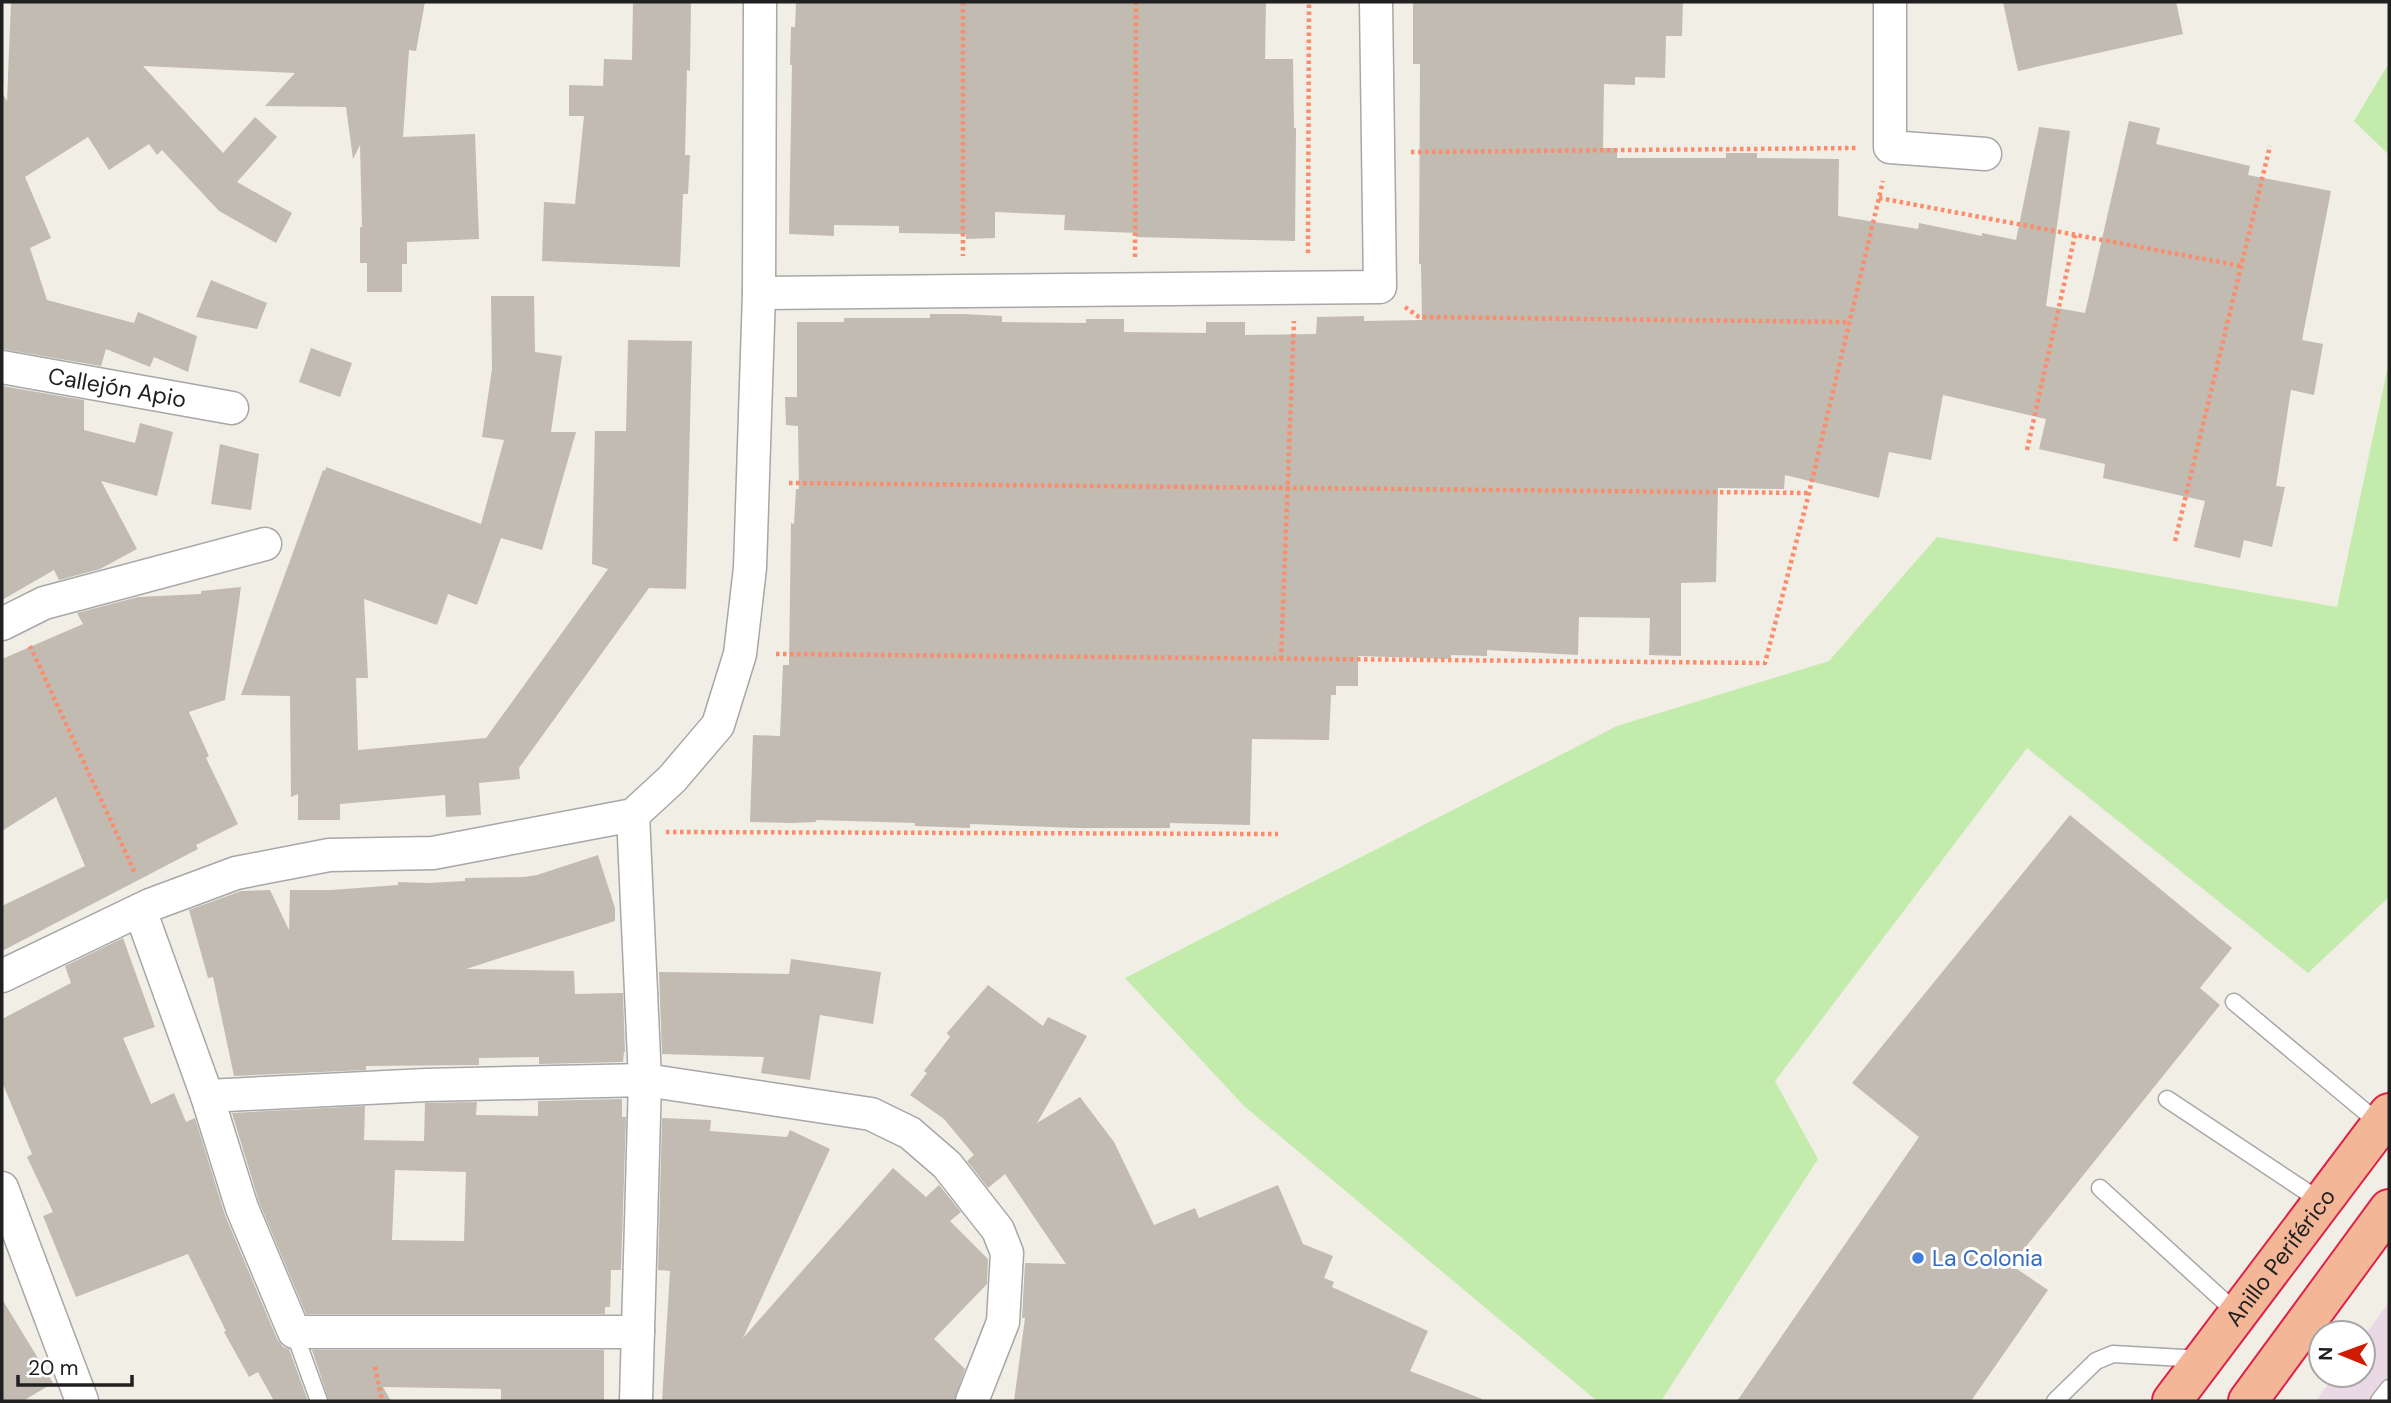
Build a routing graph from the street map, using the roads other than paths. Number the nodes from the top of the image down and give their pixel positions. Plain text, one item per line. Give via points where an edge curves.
1 (760, 2) edge
2 (1376, 2) edge
3 (1890, 2) edge
4 (1985, 154) dead end
5 (759, 293) junction
6 (2, 367) edge
7 (232, 408) dead end
8 (265, 544) dead end
9 (9, 621) edge
10 (633, 823) junction
11 (145, 907) junction
12 (2, 976) edge
13 (2234, 1002) dead end
14 (645, 1080) junction
15 (207, 1096) junction
16 (2167, 1099) dead end
17 (2385, 1119) edge
18 (2, 1188) edge
19 (2099, 1188) dead end
20 (2322, 1202) junction
21 (2389, 1209) edge
22 (2238, 1314) junction
23 (294, 1332) junction
24 (638, 1332) junction
25 (2204, 1359) junction
26 (2389, 1388) edge
27 (82, 1401) edge
28 (318, 1401) edge
29 (636, 1401) edge
30 (972, 1401) edge
31 (2055, 1401) edge
32 (2172, 1401) edge
33 (2248, 1401) edge
34 (2379, 1401) edge

1 - 5 street
2 - 5 street via 1380,287
3 - 4 street via 1890,147
5 - 10 street via 750,568 740,654 718,725
6 - 7 street, Callejón Apio
8 - 9 street via 44,603
10 - 11 street via 433,853 329,855 236,873
10 - 14 street
11 - 12 street
11 - 15 street
13 - 17 lane
14 - 15 street
14 - 24 street
14 - 30 street via 871,1114 910,1133 947,1165 998,1230 1007,1253 1003,1322
15 - 23 street via 242,1208
16 - 20 lane
17 - 20 highway, Anillo Periférico
18 - 27 street
19 - 22 lane
20 - 22 highway, Anillo Periférico
21 - 33 highway
22 - 25 highway, Anillo Periférico
23 - 24 street
23 - 28 lane
24 - 29 street
25 - 31 lane via 2113,1354 2096,1361
25 - 32 highway, Anillo Periférico
26 - 34 lane

